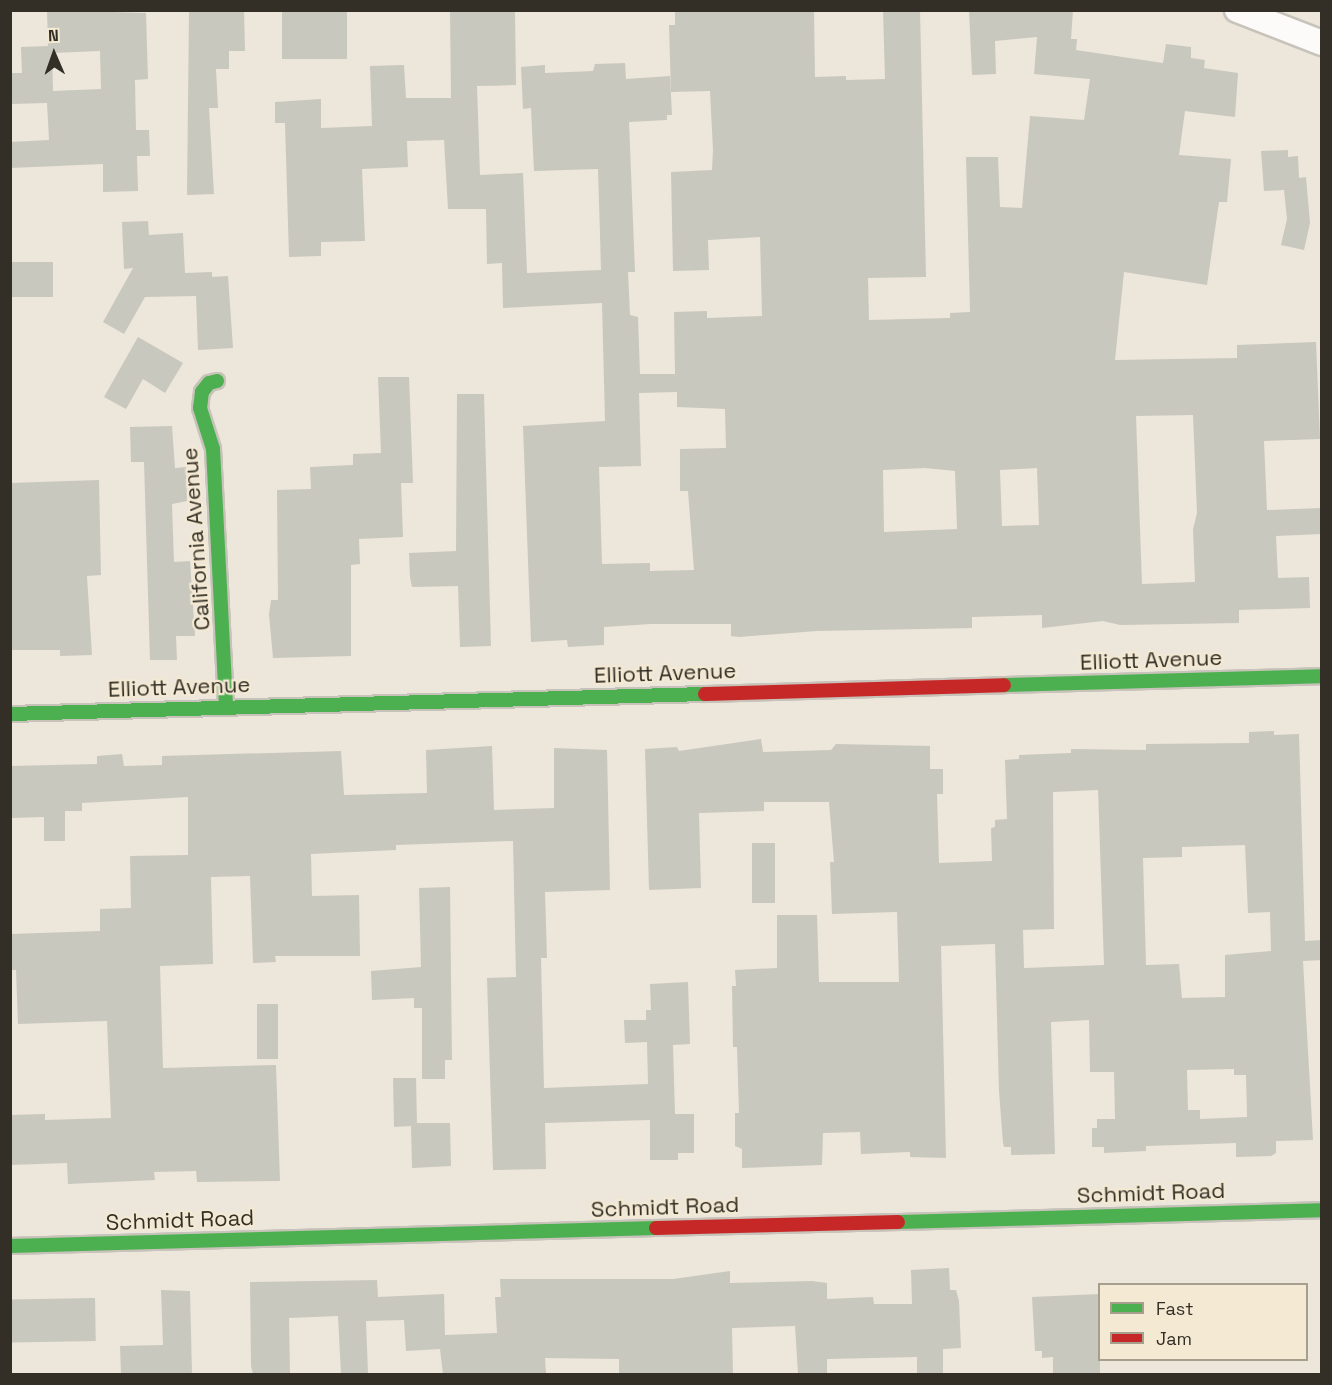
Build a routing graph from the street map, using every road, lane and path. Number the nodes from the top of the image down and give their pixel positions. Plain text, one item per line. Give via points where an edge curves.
1 (1237, 10) edge
2 (1322, 43) edge
3 (216, 381) dead end
4 (1322, 676) edge
5 (226, 706) junction
6 (10, 714) edge
7 (1322, 1209) edge
8 (10, 1246) edge

1 - 2 street
3 - 5 street, California Avenue via 209,382 202,392 200,408 213,449
4 - 5 street, Elliott Avenue
5 - 6 street, Elliott Avenue
7 - 8 street, Schmidt Road

